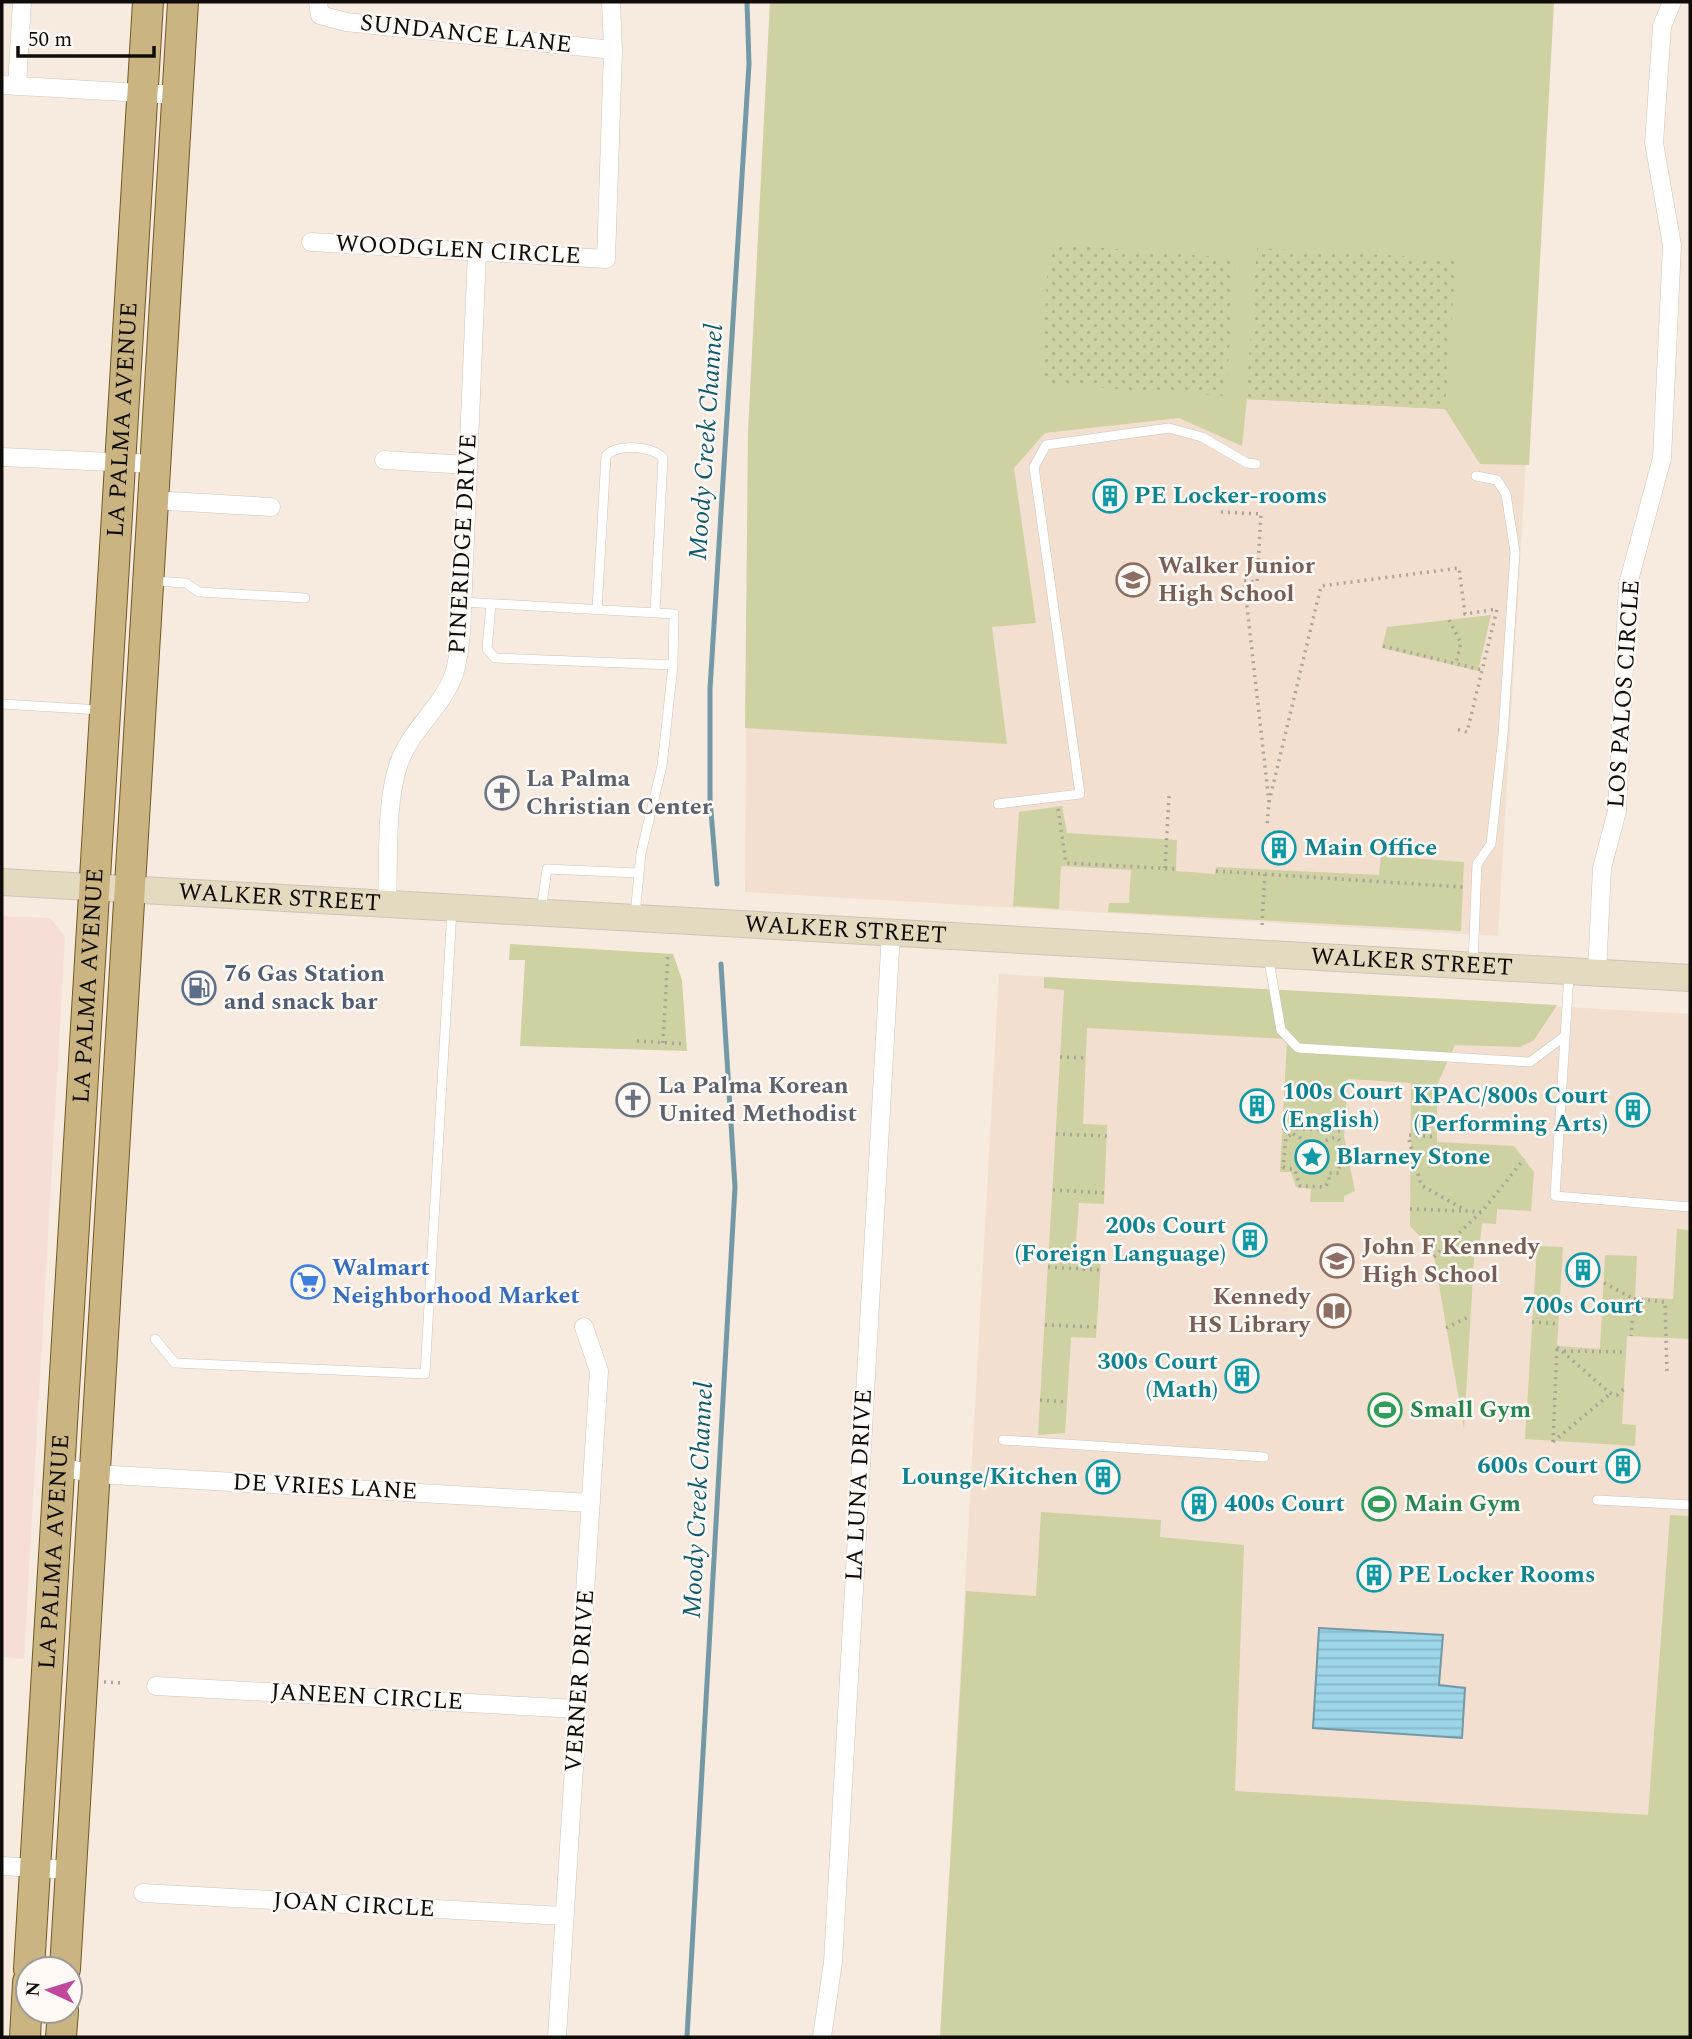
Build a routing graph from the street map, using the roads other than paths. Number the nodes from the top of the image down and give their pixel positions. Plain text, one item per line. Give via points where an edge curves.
1 (22, 2) edge
2 (148, 2) edge
3 (183, 2) edge
4 (611, 2) edge
5 (1672, 2) edge
6 (319, 8) edge
7 (613, 50) junction
8 (9, 86) edge
9 (142, 93) junction
10 (177, 95) junction
11 (311, 242) dead end
12 (477, 252) junction
13 (2, 457) edge
14 (384, 460) dead end
15 (120, 462) junction
16 (155, 464) junction
17 (1256, 464) dead end
18 (468, 465) junction
19 (1476, 476) dead end
20 (152, 500) junction
21 (271, 507) dead end
22 (147, 581) junction
23 (306, 598) dead end
24 (463, 602) junction
25 (491, 604) junction
26 (597, 610) junction
27 (655, 612) junction
28 (673, 666) junction
29 (2, 704) edge
30 (105, 710) junction
31 (998, 804) dead end
32 (638, 873) junction
33 (2, 882) edge
34 (94, 886) junction
35 (129, 888) junction
36 (387, 903) junction
37 (452, 908) junction
38 (541, 914) junction
39 (635, 919) junction
40 (891, 932) junction
41 (1268, 954) junction
42 (1473, 965) junction
43 (1569, 971) junction
44 (1597, 972) junction
45 (1690, 978) edge
46 (1565, 1036) junction
47 (1690, 1206) edge
48 (584, 1327) dead end
49 (155, 1339) dead end
50 (1003, 1440) dead end
51 (1264, 1457) dead end
52 (59, 1467) junction
53 (96, 1474) junction
54 (1597, 1500) dead end
55 (591, 1503) junction
56 (1690, 1505) edge
57 (156, 1686) dead end
58 (578, 1709) junction
59 (2, 1866) edge
60 (35, 1868) junction
61 (71, 1870) junction
62 (143, 1894) dead end
63 (564, 1916) junction
64 (30, 1955) edge
65 (66, 1955) edge
66 (557, 2037) edge
67 (822, 2037) edge

1 - 8 street
2 - 9 main road, LA PALMA AVENUE
3 - 10 main road, LA PALMA AVENUE
4 - 7 street
5 - 44 street, LOS PALOS CIRCLE via 1662,26 1654,143 1672,245 1662,458 1628,584 1618,811 1602,868
6 - 7 street, SUNDANCE LANE via 345,22
7 - 12 street, WOODGLEN CIRCLE via 606,259
8 - 9 street
9 - 10 street
9 - 15 main road, LA PALMA AVENUE
10 - 16 main road, LA PALMA AVENUE
11 - 12 street, WOODGLEN CIRCLE
12 - 18 street, PINERIDGE DRIVE
13 - 15 street
14 - 18 street
15 - 16 street
15 - 30 main road, LA PALMA AVENUE
16 - 20 main road, LA PALMA AVENUE
17 - 31 lane via 1202,437 1169,428 1046,446 1034,467 1080,794
18 - 24 street, PINERIDGE DRIVE
19 - 42 lane via 1497,480 1507,494 1515,552 1503,735 1490,844 1477,864
20 - 21 street
20 - 22 main road, LA PALMA AVENUE
22 - 23 lane via 187,583 199,592
22 - 35 main road, LA PALMA AVENUE
24 - 25 lane
24 - 36 street, PINERIDGE DRIVE via 453,676 408,742 396,773
25 - 26 lane
25 - 28 lane via 488,649 495,658
26 - 27 lane
26 - 27 lane via 606,456 617,448 651,450 663,458
27 - 28 lane via 669,612 676,619
28 - 32 lane via 662,766
29 - 30 lane
30 - 34 main road, LA PALMA AVENUE
32 - 38 lane via 547,869
32 - 39 lane
33 - 34 main road, WALKER STREET
34 - 35 main road, WALKER STREET
34 - 52 main road, LA PALMA AVENUE
35 - 36 main road, WALKER STREET
35 - 53 main road, LA PALMA AVENUE
36 - 37 main road, WALKER STREET
37 - 38 main road, WALKER STREET
37 - 49 lane via 425,1374 176,1363
38 - 39 main road, WALKER STREET
39 - 40 main road, WALKER STREET
40 - 41 main road, WALKER STREET
40 - 67 street, LA LUNA DRIVE via 833,1962
41 - 42 main road, WALKER STREET
41 - 46 lane via 1281,1030 1298,1048 1530,1062
42 - 43 main road, WALKER STREET
43 - 44 main road, WALKER STREET
43 - 46 lane
44 - 45 main road, WALKER STREET
46 - 47 lane via 1555,1196
48 - 55 street, VERNER DRIVE via 599,1371
50 - 51 lane
52 - 53 street, DE VRIES LANE
52 - 60 main road, LA PALMA AVENUE
53 - 55 street, DE VRIES LANE
53 - 61 main road, LA PALMA AVENUE
54 - 56 lane
55 - 58 street, VERNER DRIVE
57 - 58 street, JANEEN CIRCLE
58 - 63 street, VERNER DRIVE
59 - 60 street
60 - 61 street
60 - 64 main road, LA PALMA AVENUE
61 - 65 main road, LA PALMA AVENUE
62 - 63 street, JOAN CIRCLE
63 - 66 street, VERNER DRIVE

